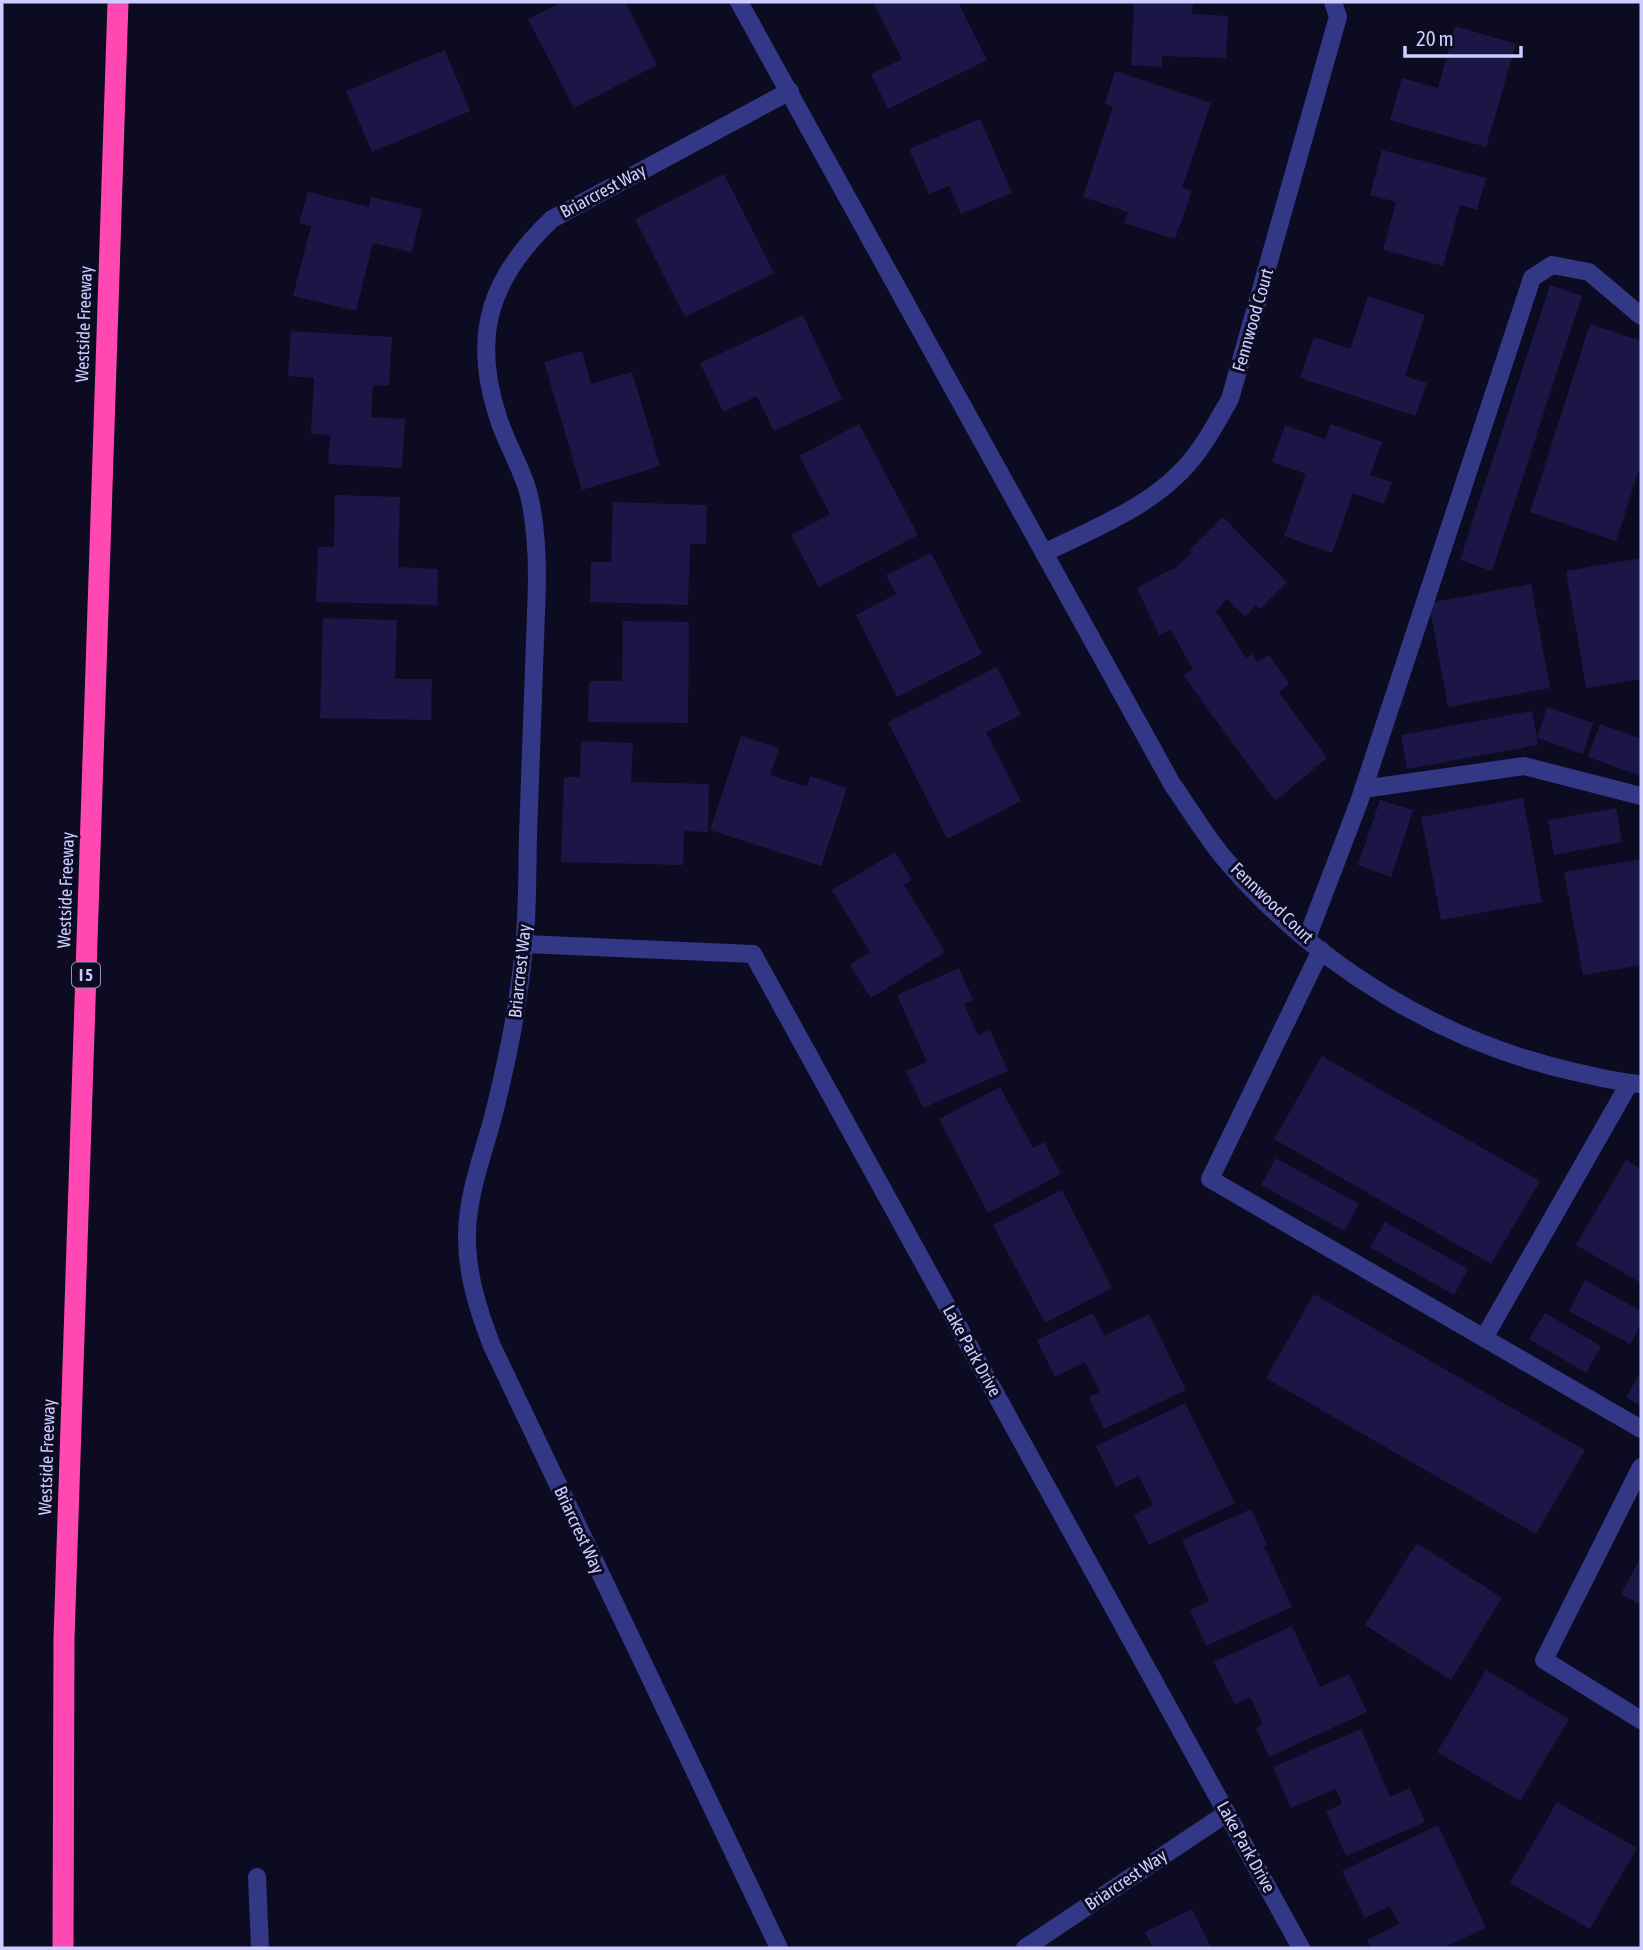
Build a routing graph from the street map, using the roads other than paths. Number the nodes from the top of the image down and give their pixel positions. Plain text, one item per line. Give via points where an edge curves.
1 (118, 2) edge
2 (739, 2) edge
3 (1334, 2) edge
4 (790, 91) junction
5 (1641, 316) edge
6 (1044, 553) junction
7 (1363, 789) junction
8 (1641, 796) edge
9 (525, 944) junction
10 (1314, 944) junction
11 (1635, 1084) edge
12 (1484, 1338) junction
13 (1641, 1429) edge
14 (1641, 1467) edge
15 (1641, 1720) edge
16 (1227, 1812) junction
17 (257, 1877) dead end
18 (63, 1948) edge
19 (260, 1948) edge
20 (779, 1948) edge
21 (1025, 1948) edge
22 (1301, 1948) edge

1 - 18 highway, Westside Freeway / I 5 via 65,1625
2 - 4 street, Fennwood Court
3 - 6 street, Fennwood Court via 1338,17 1230,399 1198,452 1167,484 1132,510
4 - 6 street, Fennwood Court
4 - 9 street, Briarcrest Way via 552,219 510,264 490,313 487,379 529,496 538,564
5 - 7 street via 1589,272 1552,265 1532,278
6 - 10 street, Fennwood Court via 1172,784 1224,857
7 - 8 street via 1524,766
7 - 10 street
9 - 16 street, Lake Park Drive via 753,954
9 - 20 street, Briarcrest Way via 514,1025 472,1190 467,1233 478,1311
10 - 11 street, Fennwood Court via 1406,1008 1478,1042 1552,1068
10 - 12 street via 1210,1180
11 - 12 street
12 - 13 street
14 - 15 street via 1544,1660
16 - 21 street, Briarcrest Way
16 - 22 street, Lake Park Drive
17 - 19 street

